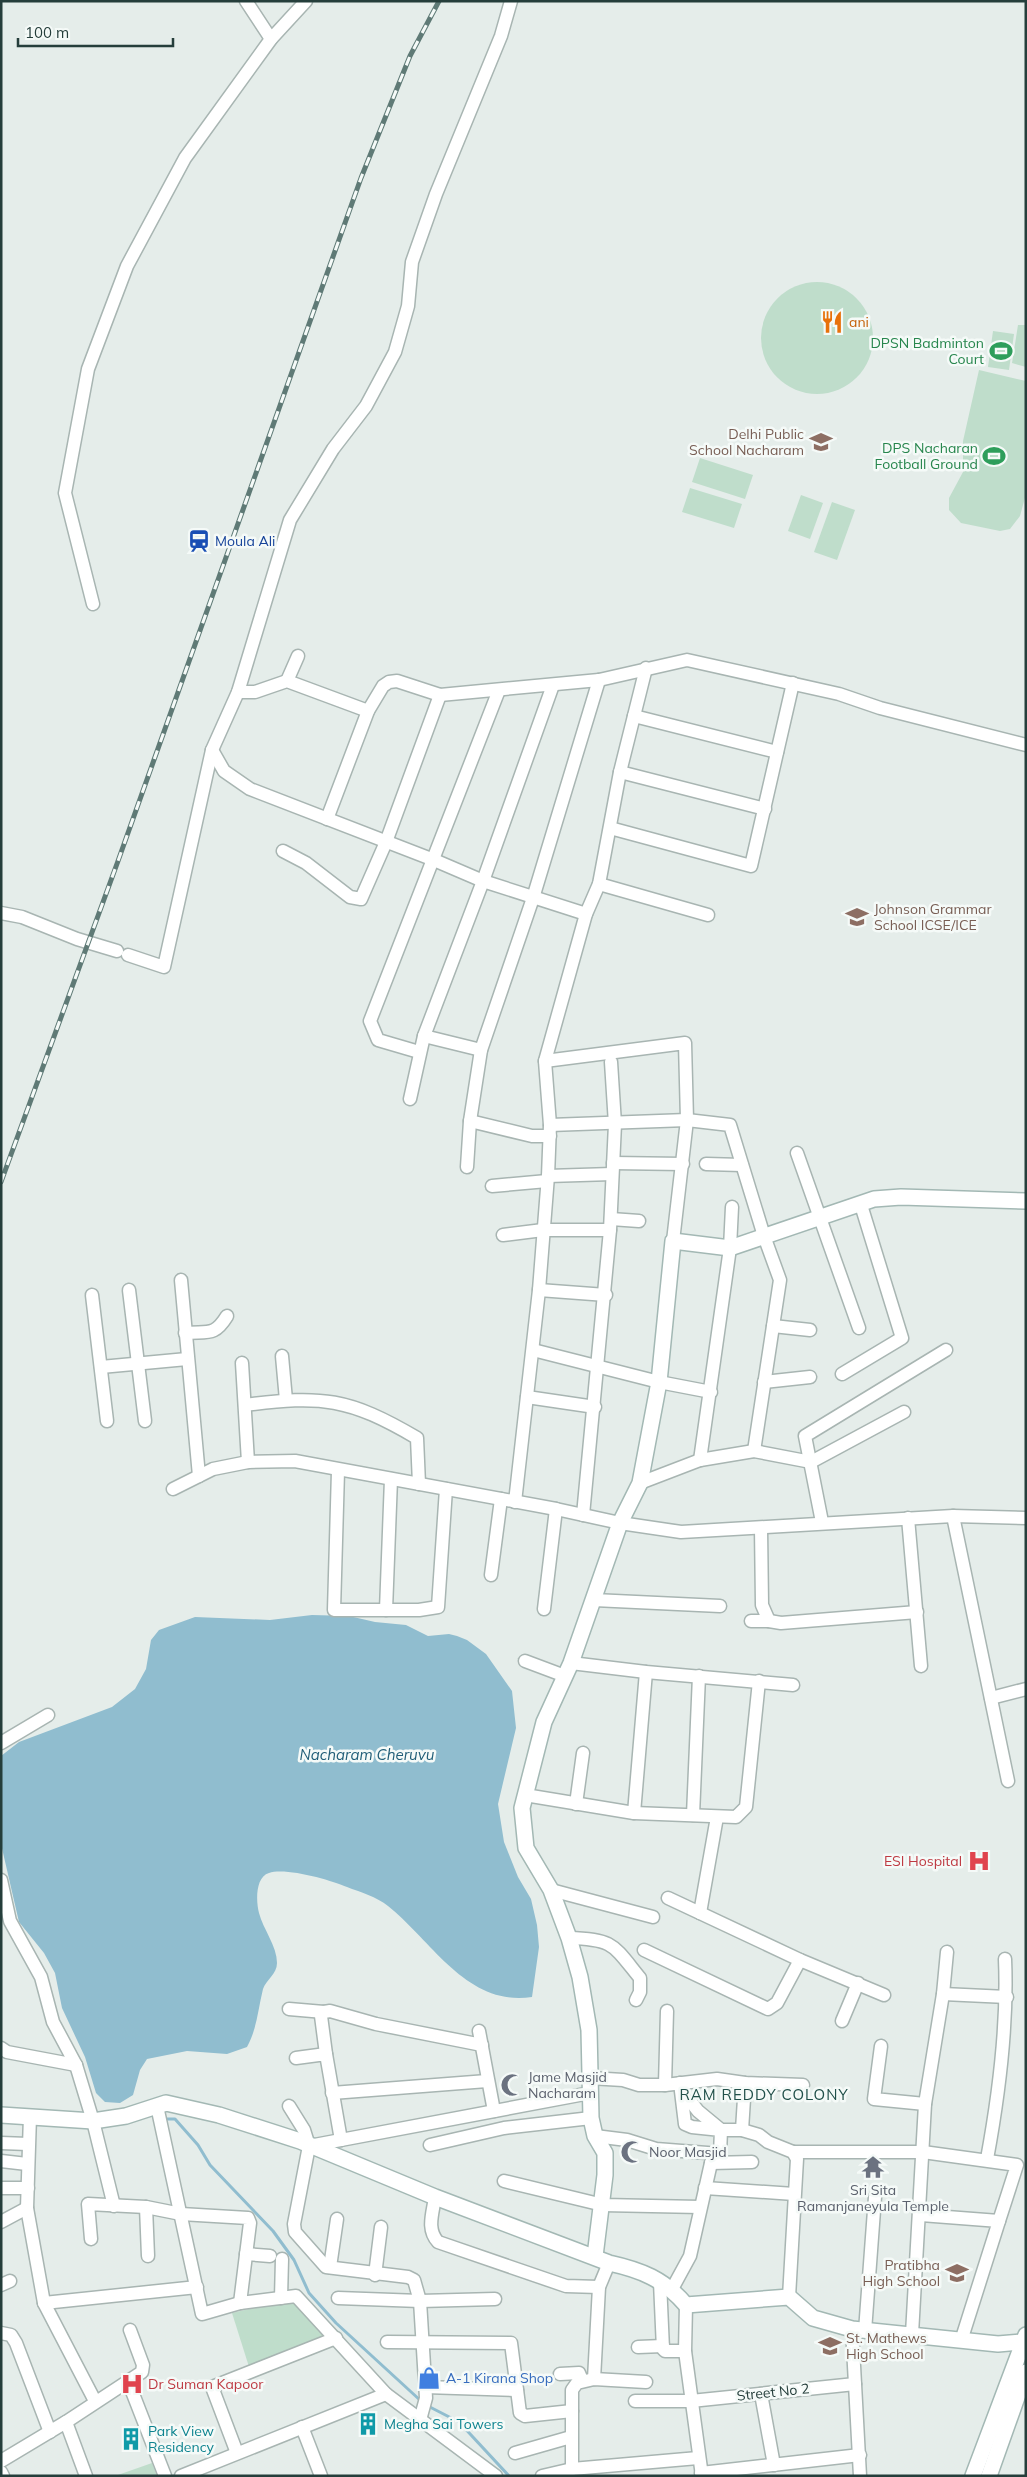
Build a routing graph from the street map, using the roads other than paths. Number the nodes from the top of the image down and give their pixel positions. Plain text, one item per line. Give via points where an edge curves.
1 (246, 1) edge
2 (306, 1) edge
3 (511, 1) edge
4 (271, 39) junction
5 (93, 604) dead end
6 (298, 656) dead end
7 (646, 668) junction
8 (599, 680) junction
9 (287, 681) junction
10 (793, 683) junction
11 (553, 685) junction
12 (499, 690) junction
13 (238, 692) junction
14 (440, 695) junction
15 (368, 711) junction
16 (634, 716) junction
17 (1026, 745) edge
18 (212, 750) junction
19 (777, 752) junction
20 (620, 772) junction
21 (765, 810) junction
22 (327, 819) junction
23 (610, 828) junction
24 (386, 842) junction
25 (283, 850) dead end
26 (434, 860) junction
27 (483, 882) junction
28 (599, 884) junction
29 (534, 898) junction
30 (1, 913) edge
31 (586, 914) junction
32 (708, 915) dead end
33 (424, 1036) junction
34 (482, 1050) junction
35 (420, 1052) junction
36 (545, 1061) junction
37 (611, 1062) dead end
38 (410, 1100) dead end
39 (687, 1120) junction
40 (470, 1121) junction
41 (615, 1124) junction
42 (550, 1131) junction
43 (798, 1153) dead end
44 (683, 1164) junction
45 (706, 1164) dead end
46 (742, 1165) junction
47 (467, 1167) dead end
48 (613, 1168) junction
49 (548, 1178) junction
50 (492, 1186) dead end
51 (1026, 1201) edge
52 (861, 1205) junction
53 (732, 1207) dead end
54 (822, 1217) junction
55 (639, 1221) dead end
56 (611, 1225) junction
57 (543, 1230) junction
58 (503, 1234) dead end
59 (764, 1236) junction
60 (673, 1241) junction
61 (730, 1248) junction
62 (181, 1280) dead end
63 (130, 1290) dead end
64 (539, 1290) junction
65 (92, 1295) dead end
66 (606, 1295) junction
67 (227, 1316) dead end
68 (773, 1326) junction
69 (858, 1328) dead end
70 (810, 1330) dead end
71 (185, 1333) junction
72 (533, 1350) junction
73 (946, 1350) dead end
74 (282, 1356) dead end
75 (187, 1359) junction
76 (138, 1363) junction
77 (242, 1363) dead end
78 (597, 1365) junction
79 (100, 1367) junction
80 (842, 1374) dead end
81 (810, 1377) dead end
82 (659, 1382) junction
83 (764, 1382) junction
84 (710, 1392) junction
85 (528, 1397) junction
86 (286, 1400) junction
87 (245, 1405) junction
88 (595, 1407) junction
89 (904, 1412) dead end
90 (107, 1421) dead end
91 (145, 1421) dead end
92 (754, 1451) junction
93 (700, 1460) junction
94 (248, 1462) junction
95 (811, 1462) junction
96 (338, 1471) junction
97 (199, 1476) junction
98 (391, 1479) junction
99 (640, 1483) junction
100 (419, 1484) junction
101 (173, 1489) dead end
102 (446, 1489) junction
103 (501, 1499) junction
104 (516, 1502) junction
105 (556, 1509) junction
106 (583, 1515) junction
107 (952, 1516) junction
108 (908, 1518) junction
109 (1025, 1520) edge
110 (822, 1522) junction
111 (620, 1523) junction
112 (761, 1528) junction
113 (491, 1575) dead end
114 (594, 1600) junction
115 (720, 1606) dead end
116 (544, 1608) dead end
117 (386, 1610) junction
118 (917, 1612) junction
119 (769, 1620) junction
120 (751, 1621) dead end
121 (525, 1661) dead end
122 (921, 1666) dead end
123 (568, 1670) junction
124 (646, 1672) junction
125 (699, 1676) junction
126 (759, 1681) junction
127 (793, 1685) dead end
128 (1026, 1689) edge
129 (991, 1698) junction
130 (48, 1715) dead end
131 (1, 1742) edge
132 (583, 1752) dead end
133 (1008, 1781) dead end
134 (525, 1795) junction
135 (576, 1804) junction
136 (634, 1813) junction
137 (694, 1815) junction
138 (716, 1817) junction
139 (1, 1880) edge
140 (551, 1890) junction
141 (668, 1898) dead end
142 (700, 1914) junction
143 (653, 1918) dead end
144 (569, 1938) junction
145 (644, 1950) dead end
146 (947, 1952) dead end
147 (1006, 1959) dead end
148 (800, 1960) junction
149 (858, 1983) junction
150 (943, 1994) junction
151 (884, 1996) dead end
152 (1007, 1997) junction
153 (636, 2000) dead end
154 (290, 2009) dead end
155 (668, 2010) dead end
156 (324, 2012) junction
157 (842, 2021) dead end
158 (480, 2031) dead end
159 (482, 2045) junction
160 (881, 2046) dead end
161 (1, 2048) edge
162 (326, 2054) junction
163 (296, 2058) dead end
164 (76, 2065) junction
165 (487, 2081) junction
166 (680, 2083) junction
167 (744, 2083) junction
168 (590, 2085) junction
169 (665, 2085) junction
170 (803, 2085) dead end
171 (332, 2093) junction
172 (691, 2102) dead end
173 (925, 2104) junction
174 (157, 2106) junction
175 (289, 2106) dead end
176 (494, 2110) junction
177 (1, 2115) edge
178 (30, 2116) junction
179 (591, 2118) junction
180 (93, 2122) junction
181 (721, 2130) junction
182 (742, 2130) junction
183 (595, 2136) junction
184 (341, 2140) junction
185 (1, 2142) edge
186 (28, 2144) junction
187 (430, 2145) dead end
188 (309, 2146) junction
189 (793, 2152) junction
190 (923, 2152) junction
191 (715, 2159) junction
192 (986, 2159) junction
193 (1, 2161) edge
194 (752, 2162) dead end
195 (28, 2164) junction
196 (504, 2181) dead end
197 (1, 2188) edge
198 (28, 2188) junction
199 (705, 2188) junction
200 (794, 2194) junction
201 (435, 2197) junction
202 (875, 2197) dead end
203 (603, 2205) junction
204 (114, 2206) junction
205 (146, 2207) junction
206 (700, 2207) junction
207 (28, 2208) junction
208 (181, 2214) junction
209 (921, 2215) junction
210 (337, 2219) dead end
211 (999, 2221) junction
212 (1, 2222) edge
213 (381, 2227) dead end
214 (91, 2239) dead end
215 (246, 2254) junction
216 (148, 2256) dead end
217 (602, 2259) junction
218 (330, 2267) junction
219 (375, 2274) junction
220 (666, 2285) junction
221 (198, 2287) junction
222 (599, 2287) junction
223 (790, 2297) junction
224 (281, 2298) junction
225 (338, 2298) dead end
226 (495, 2298) dead end
227 (420, 2301) junction
228 (44, 2303) junction
229 (240, 2303) junction
230 (686, 2305) junction
231 (130, 2330) dead end
232 (858, 2330) junction
233 (1, 2334) edge
234 (912, 2334) junction
235 (336, 2338) junction
236 (1024, 2338) edge
237 (961, 2341) junction
238 (387, 2342) dead end
239 (421, 2342) junction
240 (663, 2346) junction
241 (638, 2347) dead end
242 (685, 2351) junction
243 (1026, 2372) edge
244 (560, 2374) dead end
245 (588, 2380) junction
246 (128, 2381) junction
247 (646, 2382) dead end
248 (855, 2384) junction
249 (517, 2390) junction
250 (386, 2394) junction
251 (760, 2394) junction
252 (95, 2401) junction
253 (636, 2401) dead end
254 (691, 2401) junction
255 (424, 2403) junction
256 (572, 2411) junction
257 (66, 2422) junction
258 (302, 2427) junction
259 (50, 2432) junction
260 (571, 2437) junction
261 (237, 2453) junction
262 (515, 2453) dead end
263 (860, 2455) junction
264 (698, 2458) junction
265 (1, 2461) edge
266 (774, 2465) junction
267 (572, 2469) junction
268 (1, 2472) edge
269 (702, 2474) edge
270 (3, 2476) edge
271 (86, 2476) edge
272 (166, 2476) edge
273 (181, 2476) edge
274 (321, 2476) edge
275 (496, 2476) edge
276 (542, 2476) edge
277 (860, 2476) edge
278 (973, 2476) edge
279 (989, 2476) edge

1 - 4 street
2 - 4 street
3 - 13 street via 501,36 436,194 412,262 408,306 395,352 366,406 333,449 290,520
4 - 5 street via 185,158 127,266 88,369 65,493
6 - 9 street
7 - 8 street
7 - 10 street via 687,660
7 - 16 street
8 - 11 street
8 - 29 street
9 - 13 street via 255,692
9 - 15 street
10 - 17 street
10 - 19 street
11 - 12 street
11 - 27 street
12 - 14 street
12 - 26 street
13 - 18 street
14 - 15 street via 397,681 388,682 382,686
14 - 24 street
15 - 22 street
16 - 19 street
16 - 20 street
18 - 22 street via 224,771 250,789
18 - 30 street via 164,967 22,917
19 - 21 street
20 - 21 street
20 - 23 street
21 - 23 street via 751,866
22 - 24 street
23 - 28 street
24 - 25 street via 361,899 357,900
24 - 26 street
26 - 27 street
26 - 35 street via 370,1022 378,1040
27 - 29 street
27 - 33 street
28 - 31 street
28 - 32 street
29 - 31 street
29 - 34 street
31 - 36 street
33 - 34 street
33 - 35 street
34 - 40 street
35 - 38 street
36 - 39 street via 685,1043
36 - 42 street
37 - 41 street
39 - 41 street
39 - 44 street
39 - 46 street via 730,1125
40 - 42 street via 532,1136
40 - 47 street
41 - 42 street
41 - 48 street
42 - 49 street
43 - 54 street
44 - 48 street
44 - 60 street
45 - 46 street
46 - 59 street
48 - 49 street
48 - 56 street
49 - 50 street
49 - 57 street
51 - 52 street via 900,1197 874,1199
52 - 54 street
52 - 80 street via 902,1338
53 - 61 street
54 - 59 street
54 - 69 street
55 - 56 street
56 - 57 street
56 - 66 street
57 - 58 street
57 - 64 street
59 - 61 street
59 - 68 street via 780,1280
60 - 61 street
60 - 82 street
61 - 84 street
62 - 71 street
63 - 76 street
64 - 66 street
64 - 72 street
65 - 79 street
66 - 78 street
67 - 71 street via 216,1331
68 - 70 street
68 - 83 street
71 - 75 street
72 - 78 street
72 - 85 street
73 - 95 street via 805,1436
74 - 86 street
75 - 76 street
75 - 97 street
76 - 79 street
76 - 91 street
77 - 87 street
78 - 82 street
78 - 88 street
79 - 90 street
81 - 83 street
82 - 84 street
82 - 99 street
83 - 92 street
84 - 93 street
85 - 88 street
85 - 104 street
86 - 87 street
86 - 100 street via 330,1400 354,1406 417,1438
87 - 94 street
88 - 106 street
89 - 95 street
92 - 93 street
92 - 95 street
93 - 99 street
94 - 96 street via 295,1462
94 - 97 street via 213,1469
95 - 110 street
96 - 98 street
96 - 117 street via 334,1610
97 - 101 street
98 - 100 street
98 - 117 street
99 - 111 street
100 - 102 street
102 - 103 street
102 - 117 street via 438,1607
103 - 104 street
103 - 113 street
104 - 105 street
105 - 106 street
105 - 116 street
106 - 111 street
107 - 108 street
107 - 109 street
107 - 129 street
108 - 110 street
108 - 118 street
110 - 112 street
111 - 112 street via 681,1532
111 - 114 street
112 - 119 street via 762,1605
114 - 115 street
114 - 123 street
118 - 119 street via 781,1623
118 - 122 street
119 - 120 street
121 - 123 street
123 - 124 street
123 - 134 street via 544,1722
124 - 125 street
124 - 136 street
125 - 126 street
125 - 137 street
126 - 127 street
126 - 138 street via 746,1807 736,1816
128 - 129 street
129 - 133 street
130 - 131 street
132 - 135 street
134 - 135 street
134 - 140 street via 522,1830 526,1848
135 - 136 street
136 - 137 street
137 - 138 street
138 - 142 street
139 - 164 street via 10,1921 41,1976 53,2022
140 - 143 street
140 - 144 street
141 - 142 street
142 - 148 street
144 - 153 street via 596,1938 609,1943 640,1978 640,1992
144 - 168 street via 586,2006
145 - 148 street via 768,2009 777,2003
146 - 150 street
147 - 152 street
148 - 149 street
149 - 151 street
149 - 157 street
150 - 152 street
150 - 173 street
152 - 192 street via 994,2119
154 - 156 street
155 - 169 street
156 - 159 street
156 - 162 street via 321,2028
158 - 159 street
159 - 165 street
160 - 173 street via 874,2099
161 - 164 street via 7,2052
162 - 163 street
162 - 171 street
164 - 180 street
165 - 171 street
165 - 176 street
166 - 167 street via 717,2079
166 - 169 street
166 - 181 street via 685,2124
167 - 170 street
167 - 182 street
168 - 169 street via 624,2080 639,2085
168 - 176 street
168 - 179 street
171 - 184 street
172 - 181 street via 698,2112
173 - 190 street
174 - 180 street
174 - 188 street via 166,2103 219,2115
174 - 208 street
175 - 188 street via 304,2130
176 - 184 street
177 - 178 street
178 - 180 street
178 - 186 street
179 - 183 street
179 - 187 street via 504,2128
180 - 204 street
181 - 182 street
181 - 191 street
182 - 189 street
183 - 191 street
183 - 203 street via 605,2153
184 - 188 street
185 - 186 street
186 - 195 street
188 - 201 street
188 - 218 street via 295,2232 322,2264
189 - 190 street
189 - 200 street via 798,2169
190 - 192 street
190 - 209 street
191 - 194 street
191 - 199 street
192 - 211 street via 1017,2165
193 - 195 street
195 - 198 street
196 - 203 street
197 - 198 street
198 - 207 street
199 - 200 street
199 - 206 street
200 - 223 street
201 - 217 street
201 - 222 street via 430,2229 438,2242 566,2286
202 - 232 street
203 - 206 street
203 - 217 street
204 - 205 street
204 - 214 street via 88,2204
205 - 208 street
205 - 216 street
206 - 220 street via 690,2256
207 - 212 street
207 - 228 street
208 - 215 street via 248,2218
208 - 221 street
209 - 211 street
209 - 234 street
210 - 218 street
211 - 237 street
213 - 219 street
215 - 224 street via 276,2258
215 - 229 street
217 - 220 street via 635,2268
217 - 222 street
218 - 219 street
219 - 227 street via 414,2280
220 - 230 street
220 - 240 street
221 - 228 street
221 - 229 street via 202,2314
222 - 245 street
223 - 230 street
223 - 232 street via 813,2318
224 - 229 street
224 - 235 street via 296,2296
225 - 227 street
226 - 227 street
227 - 239 street
228 - 252 street
230 - 242 street
231 - 246 street via 143,2365 142,2372
232 - 234 street
232 - 248 street
233 - 259 street via 10,2335 16,2343
234 - 237 street
235 - 250 street
235 - 261 street via 212,2387
236 - 237 street via 1009,2344
236 - 278 street
238 - 239 street
239 - 249 street via 512,2343
239 - 255 street
240 - 241 street
240 - 242 street via 666,2352
242 - 254 street
243 - 279 street
244 - 245 street via 579,2373
245 - 247 street
245 - 256 street via 572,2390
246 - 252 street
246 - 272 street
248 - 251 street, Street No 2
248 - 263 street
249 - 255 street
249 - 256 street via 522,2416
250 - 255 street
250 - 258 street
251 - 254 street, Street No 2
251 - 266 street
252 - 257 street
253 - 254 street, Street No 2
254 - 264 street
255 - 275 street
256 - 260 street
257 - 259 street
257 - 271 street
258 - 261 street
258 - 274 street
259 - 265 street
260 - 262 street
260 - 267 street
261 - 273 street
263 - 266 street
263 - 277 street
264 - 267 street
264 - 269 street
266 - 269 street
267 - 276 street
268 - 270 street

